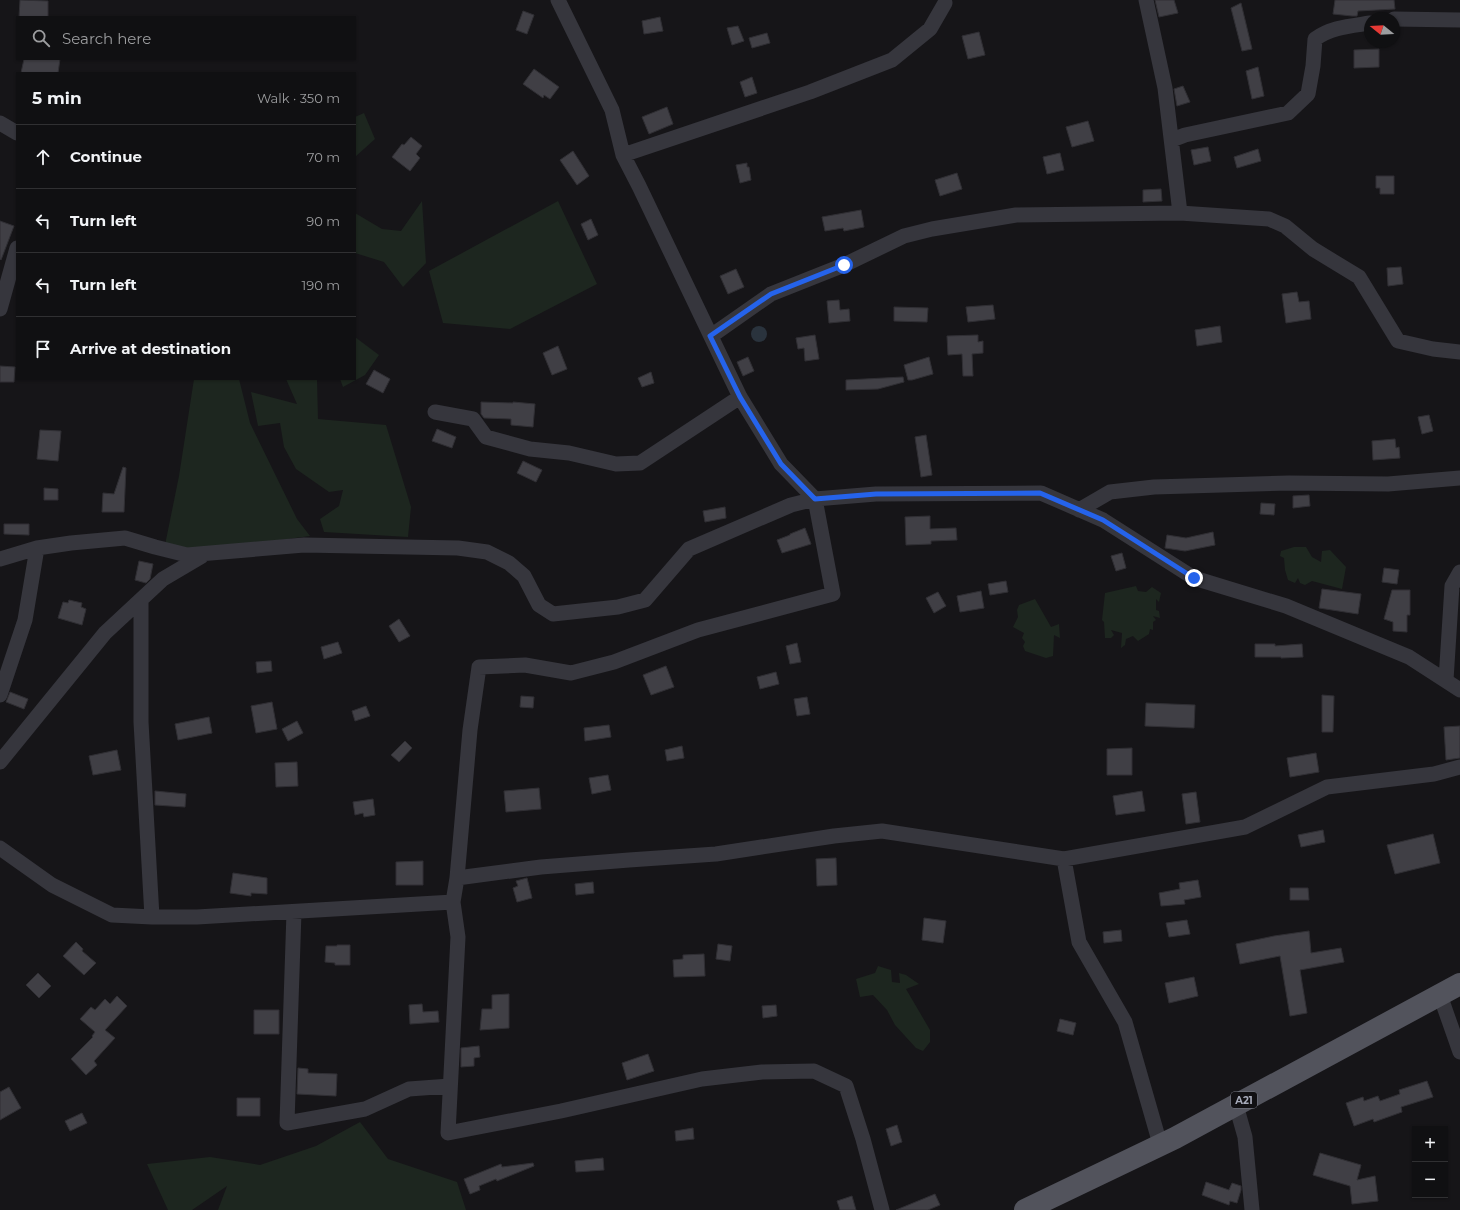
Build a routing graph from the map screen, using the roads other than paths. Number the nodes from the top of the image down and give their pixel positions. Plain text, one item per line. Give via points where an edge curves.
1 (558, 0) edge
2 (1146, 0) edge
3 (945, 3) dead end
4 (1400, 19) edge
5 (1460, 20) edge
6 (1364, 24) edge
7 (0, 123) edge
8 (16, 132) edge
9 (1172, 140) junction
10 (623, 155) junction
11 (1180, 213) junction
12 (16, 252) edge
13 (0, 309) edge
14 (710, 336) junction
15 (1460, 352) edge
16 (740, 397) junction
17 (436, 412) dead end
18 (1460, 478) edge
19 (815, 499) junction
20 (1079, 510) junction
21 (37, 548) junction
22 (203, 555) junction
23 (0, 558) edge
24 (1460, 572) edge
25 (141, 600) junction
26 (1446, 680) junction
27 (1460, 690) edge
28 (0, 695) edge
29 (0, 762) edge
30 (1460, 767) edge
31 (0, 848) edge
32 (1064, 859) junction
33 (457, 878) junction
34 (453, 902) junction
35 (294, 912) junction
36 (152, 918) junction
37 (1460, 984) edge
38 (1440, 995) junction
39 (1460, 1052) edge
40 (450, 1086) junction
41 (1236, 1105) junction
42 (1160, 1144) junction
43 (882, 1210) edge
44 (1025, 1210) edge
45 (1252, 1210) edge

1 - 10 street via 612,110
2 - 9 street via 1165,88
3 - 10 street via 930,29 892,60 810,92
4 - 5 street
6 - 9 street via 1324,32 1315,39 1308,94 1288,113
7 - 8 street
9 - 11 street
10 - 14 street
11 - 14 street via 1016,215 904,236 844,265 771,294
11 - 15 street via 1269,219 1285,226 1313,250 1359,277 1398,341
12 - 13 street
14 - 16 street
16 - 17 street via 640,463 616,464 569,453 530,449 486,437 473,419
16 - 19 street via 781,464
18 - 20 street via 1388,484 1289,483 1154,487 1110,492
19 - 20 street via 876,494 1040,493
19 - 22 street via 791,504 689,549 645,600 618,607 553,614 539,605 524,576 509,563 487,552 458,548 304,545
19 - 33 street via 833,594 698,630 614,662 572,673 525,665 479,667 470,730
20 - 26 street via 1103,520 1194,578 1286,606 1409,657
21 - 22 street via 125,538 187,555
21 - 23 street
21 - 28 street via 25,620
22 - 25 street via 163,579
24 - 26 street via 1452,586
25 - 29 street via 105,633
25 - 36 street via 141,722
26 - 27 street
30 - 32 street via 1434,774 1327,787 1245,827
31 - 36 street via 52,885 112,915
32 - 33 street via 882,830 716,854 541,868
32 - 42 street via 1079,942 1125,1022
33 - 34 street
34 - 35 street
34 - 40 street via 458,937
35 - 36 street
35 - 40 street via 288,1123 365,1109 409,1090
37 - 38 main road, A21
38 - 39 street
38 - 41 main road, A21
40 - 43 street via 448,1133 702,1079 762,1072 814,1071 846,1086 864,1138
41 - 42 main road, A21
41 - 45 street via 1245,1137
42 - 44 main road, A21

